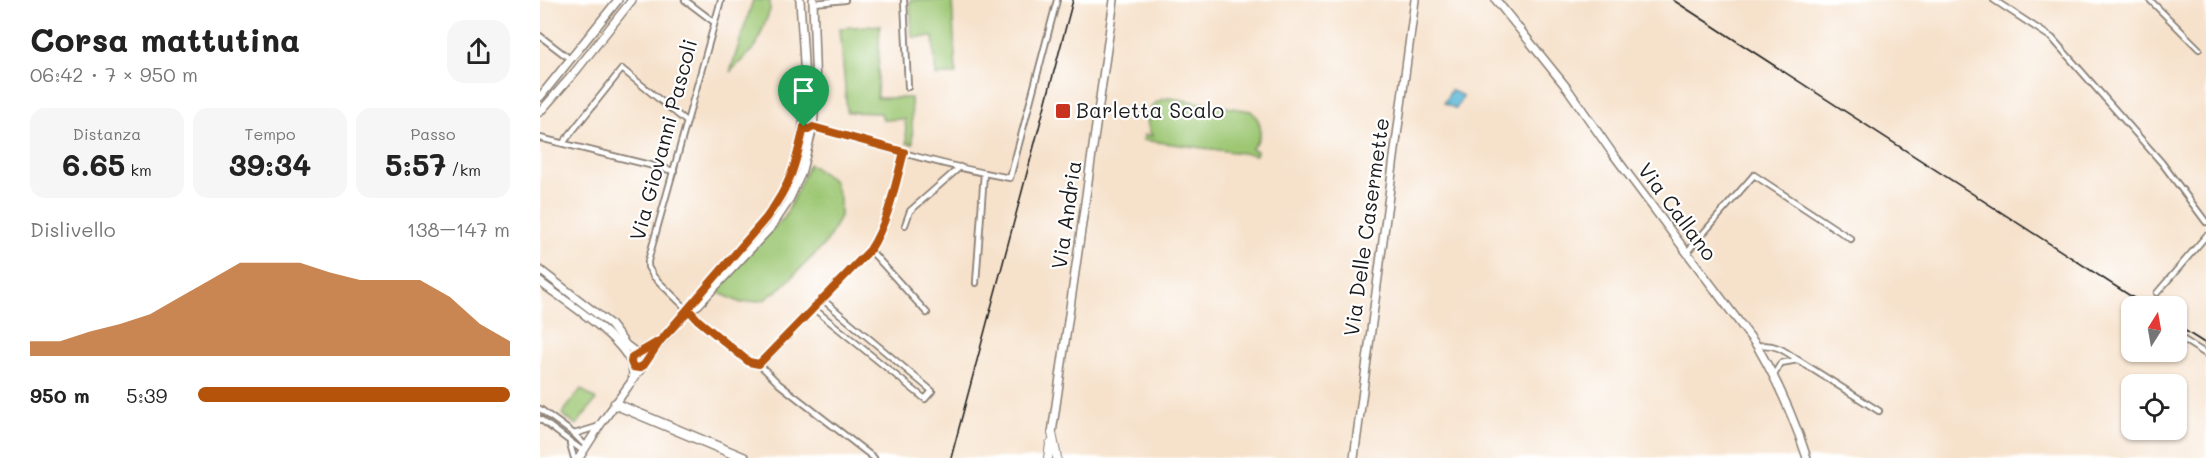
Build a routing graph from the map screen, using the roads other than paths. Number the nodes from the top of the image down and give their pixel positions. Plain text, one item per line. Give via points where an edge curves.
1 (618, 0) edge
2 (632, 0) edge
3 (685, 0) edge
4 (721, 0) edge
5 (845, 0) edge
6 (904, 0) edge
7 (1057, 0) edge
8 (1114, 0) edge
9 (1415, 0) edge
10 (1496, 0) edge
11 (1994, 0) edge
12 (2150, 0) edge
13 (801, 2) edge
14 (813, 2) edge
15 (714, 22) junction
16 (540, 36) edge
17 (2199, 49) dead end
18 (570, 59) junction
19 (908, 87) dead end
20 (540, 97) edge
21 (540, 112) edge
22 (687, 122) junction
23 (804, 125) junction
24 (813, 127) junction
25 (540, 138) edge
26 (860, 141) junction
27 (563, 143) junction
28 (858, 149) dead end
29 (904, 152) junction
30 (960, 166) junction
31 (674, 171) junction
32 (984, 173) junction
33 (2206, 222) edge
34 (905, 225) dead end
35 (2206, 236) edge
36 (1851, 238) dead end
37 (870, 250) junction
38 (1687, 252) junction
39 (540, 270) edge
40 (540, 282) edge
41 (976, 283) dead end
42 (2157, 293) dead end
43 (822, 299) junction
44 (813, 308) junction
45 (689, 310) junction
46 (927, 313) dead end
47 (661, 340) junction
48 (2187, 342) edge
49 (1757, 346) junction
50 (638, 354) junction
51 (2206, 354) edge
52 (1798, 360) junction
53 (631, 363) junction
54 (759, 364) junction
55 (643, 365) junction
56 (1774, 375) junction
57 (632, 382) junction
58 (615, 404) junction
59 (540, 409) edge
60 (1879, 411) dead end
61 (540, 419) edge
62 (599, 426) junction
63 (1052, 433) junction
64 (574, 434) junction
65 (569, 441) junction
66 (580, 453) edge
67 (744, 458) edge
68 (874, 458) edge
69 (1048, 458) edge
70 (1057, 458) edge
71 (1354, 458) edge
72 (1807, 458) edge

1 - 18 street
2 - 21 street
3 - 15 street
4 - 15 street, Via Giovanni Pascoli
5 - 14 street
6 - 19 street
7 - 32 street via 1010,178
8 - 63 street, Via Andria
9 - 71 street, Via Delle Casermette
10 - 38 street, Via Callano via 1567,88
11 - 33 street via 2052,38 2162,163
12 - 17 street
13 - 14 street via 807,11
13 - 23 street
14 - 24 street
15 - 22 street, Via Giovanni Pascoli
16 - 18 street
18 - 20 street
22 - 27 street via 622,69
22 - 31 street, Via Giovanni Pascoli
23 - 24 street via 809,121
23 - 45 street via 794,172 782,197
24 - 26 street
24 - 45 street via 801,174 772,226
25 - 27 street
26 - 28 street
26 - 29 street
27 - 31 street
29 - 30 street
29 - 37 street via 883,227
30 - 32 street
30 - 34 street via 910,211
31 - 45 street, Via Giovanni Pascoli via 648,267 654,278
32 - 41 street
35 - 42 street
36 - 38 street via 1754,175
37 - 43 street
37 - 46 street
38 - 49 street, Via Callano
39 - 50 street via 610,324
40 - 53 street via 604,332
43 - 44 street
43 - 44 street via 932,391 925,399
44 - 54 street
45 - 47 street
45 - 54 street via 749,362
47 - 50 street
47 - 55 street
48 - 51 street
49 - 52 street via 1778,347
49 - 56 street, Via Callano
50 - 53 street
50 - 55 street via 644,357
52 - 56 street via 1781,363
52 - 60 street
53 - 55 street via 636,368
53 - 57 street
54 - 68 street
55 - 57 street
56 - 72 street, Via Callano
57 - 58 street
58 - 62 street
58 - 67 highway
59 - 64 street
61 - 65 street
62 - 64 street
62 - 66 street
63 - 69 main road
63 - 70 main road
64 - 66 street
65 - 66 street
65 - 66 street

